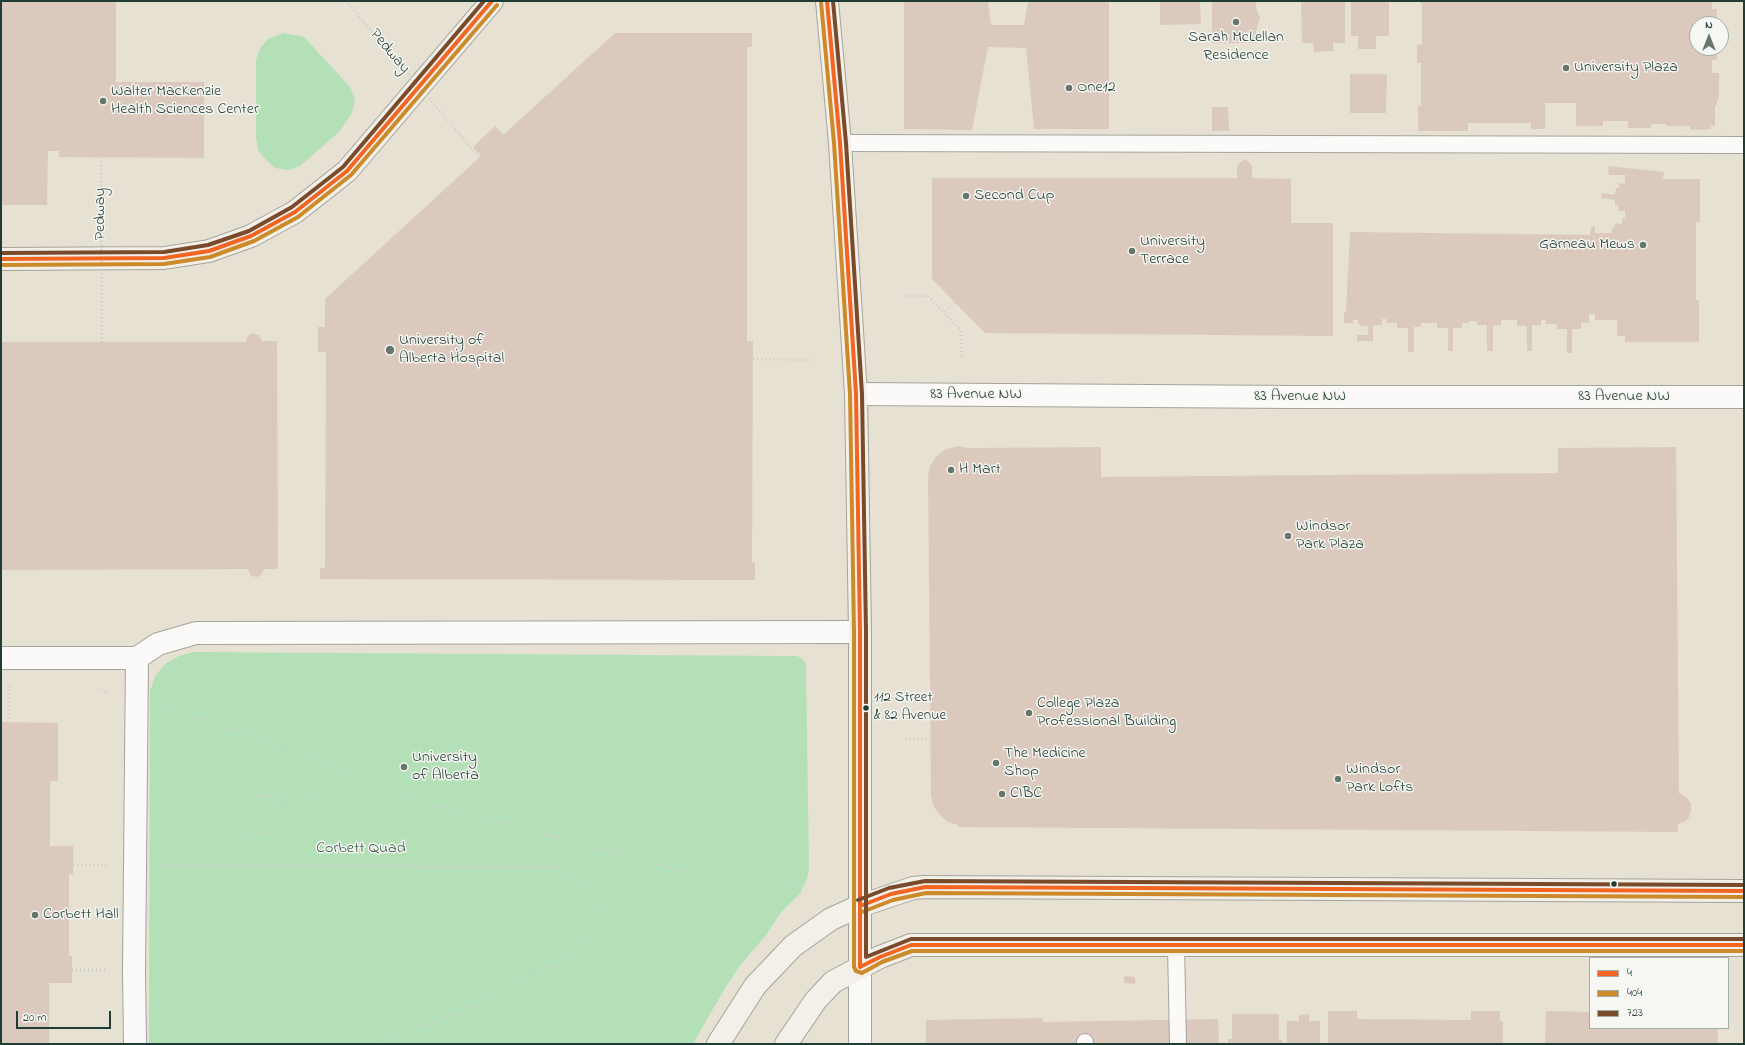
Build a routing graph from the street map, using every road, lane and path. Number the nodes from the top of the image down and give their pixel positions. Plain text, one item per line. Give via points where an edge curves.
1 (346, 1) edge
2 (492, 1) edge
3 (827, 1) edge
4 (840, 144) junction
5 (1744, 145) edge
6 (101, 157) dead end
7 (480, 157) dead end
8 (1, 259) edge
9 (904, 296) dead end
10 (955, 304) dead end
11 (944, 313) junction
12 (102, 342) dead end
13 (961, 358) dead end
14 (753, 359) dead end
15 (811, 360) dead end
16 (856, 394) junction
17 (1744, 397) edge
18 (860, 632) junction
19 (1, 658) edge
20 (137, 658) junction
21 (17, 686) dead end
22 (92, 688) dead end
23 (136, 698) junction
24 (9, 722) dead end
25 (905, 739) dead end
26 (930, 739) dead end
27 (282, 746) junction
28 (235, 788) dead end
29 (324, 792) dead end
30 (282, 801) junction
31 (73, 865) dead end
32 (111, 866) dead end
33 (160, 866) dead end
34 (235, 866) junction
35 (1744, 891) edge
36 (804, 895) dead end
37 (860, 906) junction
38 (611, 919) junction
39 (774, 923) dead end
40 (1176, 945) junction
41 (1744, 945) edge
42 (860, 967) junction
43 (538, 969) junction
44 (72, 970) dead end
45 (112, 970) dead end
46 (158, 971) dead end
47 (135, 1044) edge
48 (371, 1044) edge
49 (718, 1044) edge
50 (786, 1044) edge
51 (860, 1044) edge
52 (1178, 1044) edge

1 - 7 path, Pedway, bridge
2 - 8 main road via 347,171 295,212 251,236 209,251 164,258
3 - 4 main road
4 - 5 lane
4 - 16 main road
6 - 12 path, Pedway, bridge
9 - 11 path via 928,296
10 - 11 path
11 - 13 path via 961,330
14 - 15 path
16 - 17 street, 83 Avenue NW
16 - 18 main road
18 - 20 street via 196,633 158,644
18 - 37 main road
19 - 20 street
20 - 23 street
21 - 24 path via 9,686
22 - 23 path via 100,688 110,694 111,698
23 - 27 path
23 - 47 street
25 - 26 path
27 - 30 path
27 - 36 path via 387,790 438,806 704,877 781,879
28 - 30 path
29 - 30 path
30 - 34 path via 272,831 251,835 239,847
31 - 32 path
33 - 34 path
34 - 38 path via 557,867 577,879
35 - 37 main road via 925,887 891,894
37 - 42 main road
37 - 49 main road via 831,919 793,946 755,986
38 - 39 path via 759,918
38 - 43 path via 560,964
40 - 41 main road
40 - 42 main road via 911,945
40 - 52 lane
42 - 50 main road via 833,982 816,1000
42 - 51 street
43 - 46 path via 526,972
43 - 48 path via 499,995 432,1024
44 - 45 path

